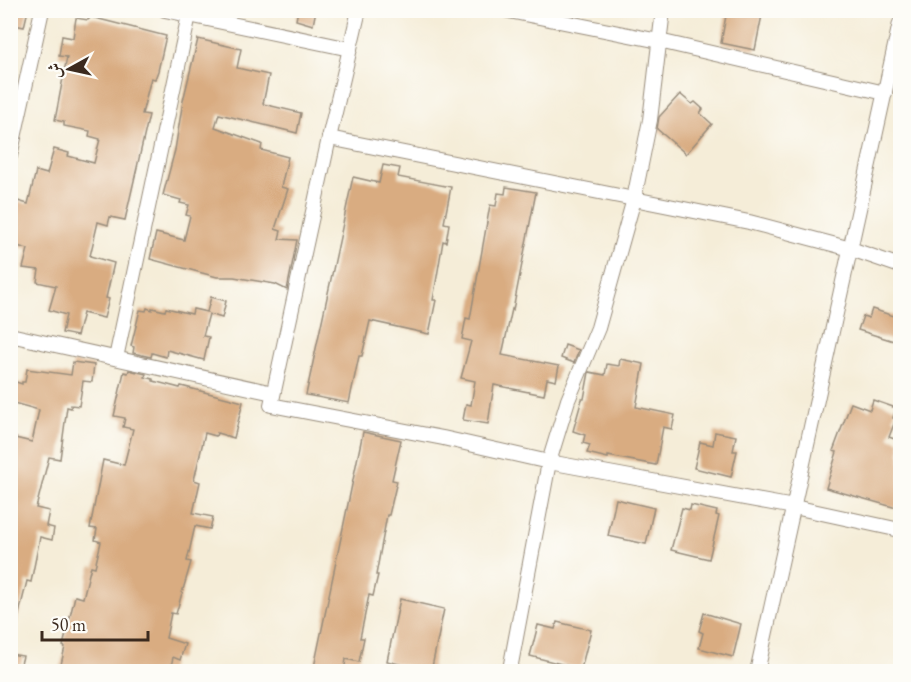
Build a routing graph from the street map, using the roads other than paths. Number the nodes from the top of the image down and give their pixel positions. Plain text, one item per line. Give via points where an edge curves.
1 (42, 10) edge
2 (165, 10) edge
3 (359, 10) edge
4 (504, 10) edge
5 (663, 10) edge
6 (190, 13) edge
7 (900, 23) edge
8 (659, 41) junction
9 (350, 49) junction
10 (885, 93) junction
11 (329, 138) junction
12 (10, 156) edge
13 (634, 199) junction
14 (851, 249) junction
15 (900, 266) edge
16 (10, 335) edge
17 (116, 358) junction
18 (273, 393) junction
19 (549, 462) junction
20 (794, 507) junction
21 (900, 530) edge
22 (511, 672) edge
23 (757, 672) edge

1 - 12 street
2 - 6 street
3 - 9 street
4 - 8 street
5 - 8 street
6 - 9 street
6 - 17 street
7 - 10 street
8 - 10 street
8 - 13 street via 650,120
9 - 11 street
10 - 14 street
11 - 13 street
11 - 18 street
13 - 14 street via 749,222
13 - 19 street via 598,328 568,400
14 - 15 street
14 - 20 street
16 - 17 street
17 - 18 street
18 - 19 street via 271,405
19 - 20 street
19 - 22 street
20 - 21 street
20 - 23 street

